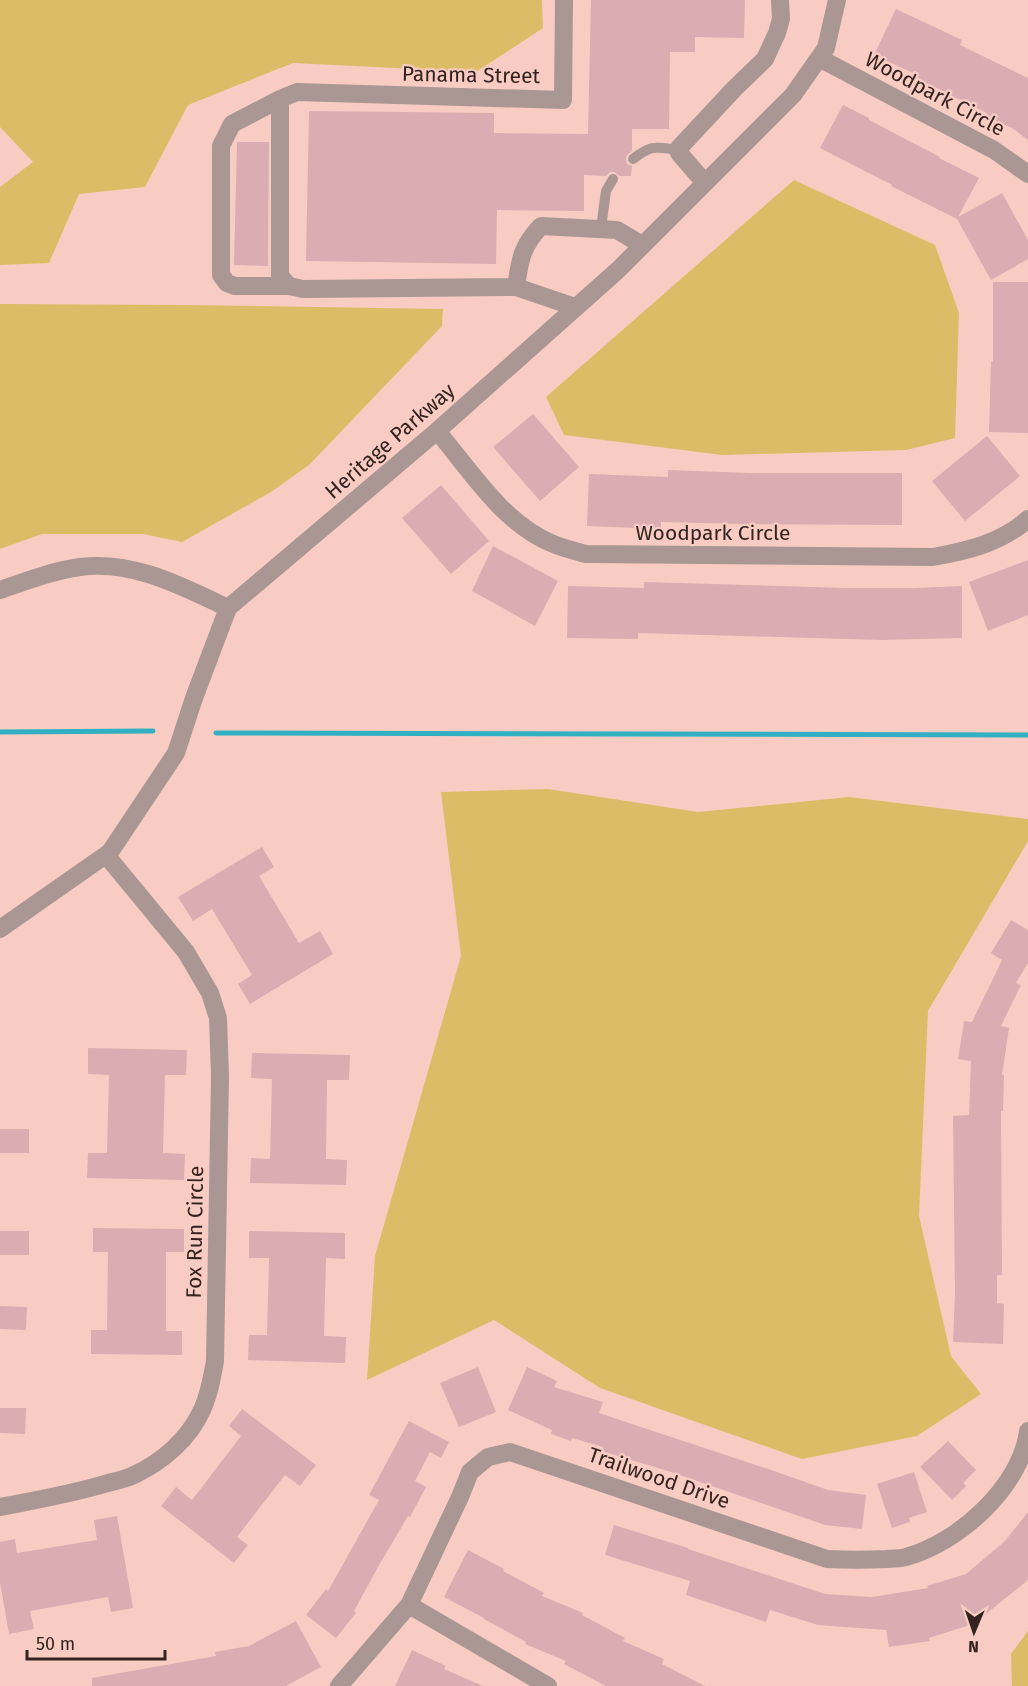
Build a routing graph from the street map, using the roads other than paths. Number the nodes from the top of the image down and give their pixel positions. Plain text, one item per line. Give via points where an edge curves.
1 (564, 0) edge
2 (780, 0) edge
3 (837, 0) edge
4 (819, 58) junction
5 (280, 99) junction
6 (679, 150) junction
7 (633, 159) dead end
8 (1028, 174) edge
9 (614, 179) dead end
10 (705, 183) junction
11 (601, 228) junction
12 (642, 245) junction
13 (289, 286) junction
14 (516, 287) junction
15 (575, 308) junction
16 (437, 431) junction
17 (1028, 519) edge
18 (0, 590) edge
19 (228, 608) junction
20 (106, 855) junction
21 (0, 929) edge
22 (1028, 1431) edge
23 (0, 1507) edge
24 (409, 1605) junction
25 (339, 1686) edge
26 (548, 1686) edge

1 - 5 street, Panama Street via 563,100 297,92
2 - 6 street via 781,19 765,59
3 - 4 street, Heritage Parkway via 826,48
4 - 8 street, Woodpark Circle via 994,150
4 - 10 street, Heritage Parkway via 793,95
5 - 13 street via 279,276
5 - 13 street, Panama Street via 232,124 221,146 221,275 235,286
6 - 7 lane via 652,147
6 - 10 street
9 - 11 lane via 606,191
10 - 12 street, Heritage Parkway
11 - 12 street via 617,230
11 - 14 street via 542,226 521,255
12 - 15 street, Heritage Parkway
13 - 14 street, Panama Street
14 - 15 street, Panama Street
15 - 16 street, Heritage Parkway
16 - 17 street, Woodpark Circle via 520,525 551,543 586,554 933,557 994,541
16 - 19 street, Heritage Parkway
18 - 19 street via 81,567 120,567 171,581
19 - 20 street, Heritage Parkway via 176,753
20 - 21 street, Heritage Parkway
20 - 23 street, Fox Run Circle via 186,952 210,993 218,1018 215,1361 202,1412 186,1437 165,1457 133,1476
22 - 24 street, Trailwood Drive via 1014,1472 966,1526 936,1545 904,1558 863,1560 827,1559 510,1452 488,1457 470,1472
24 - 25 street, Trailwood Drive
24 - 26 street

